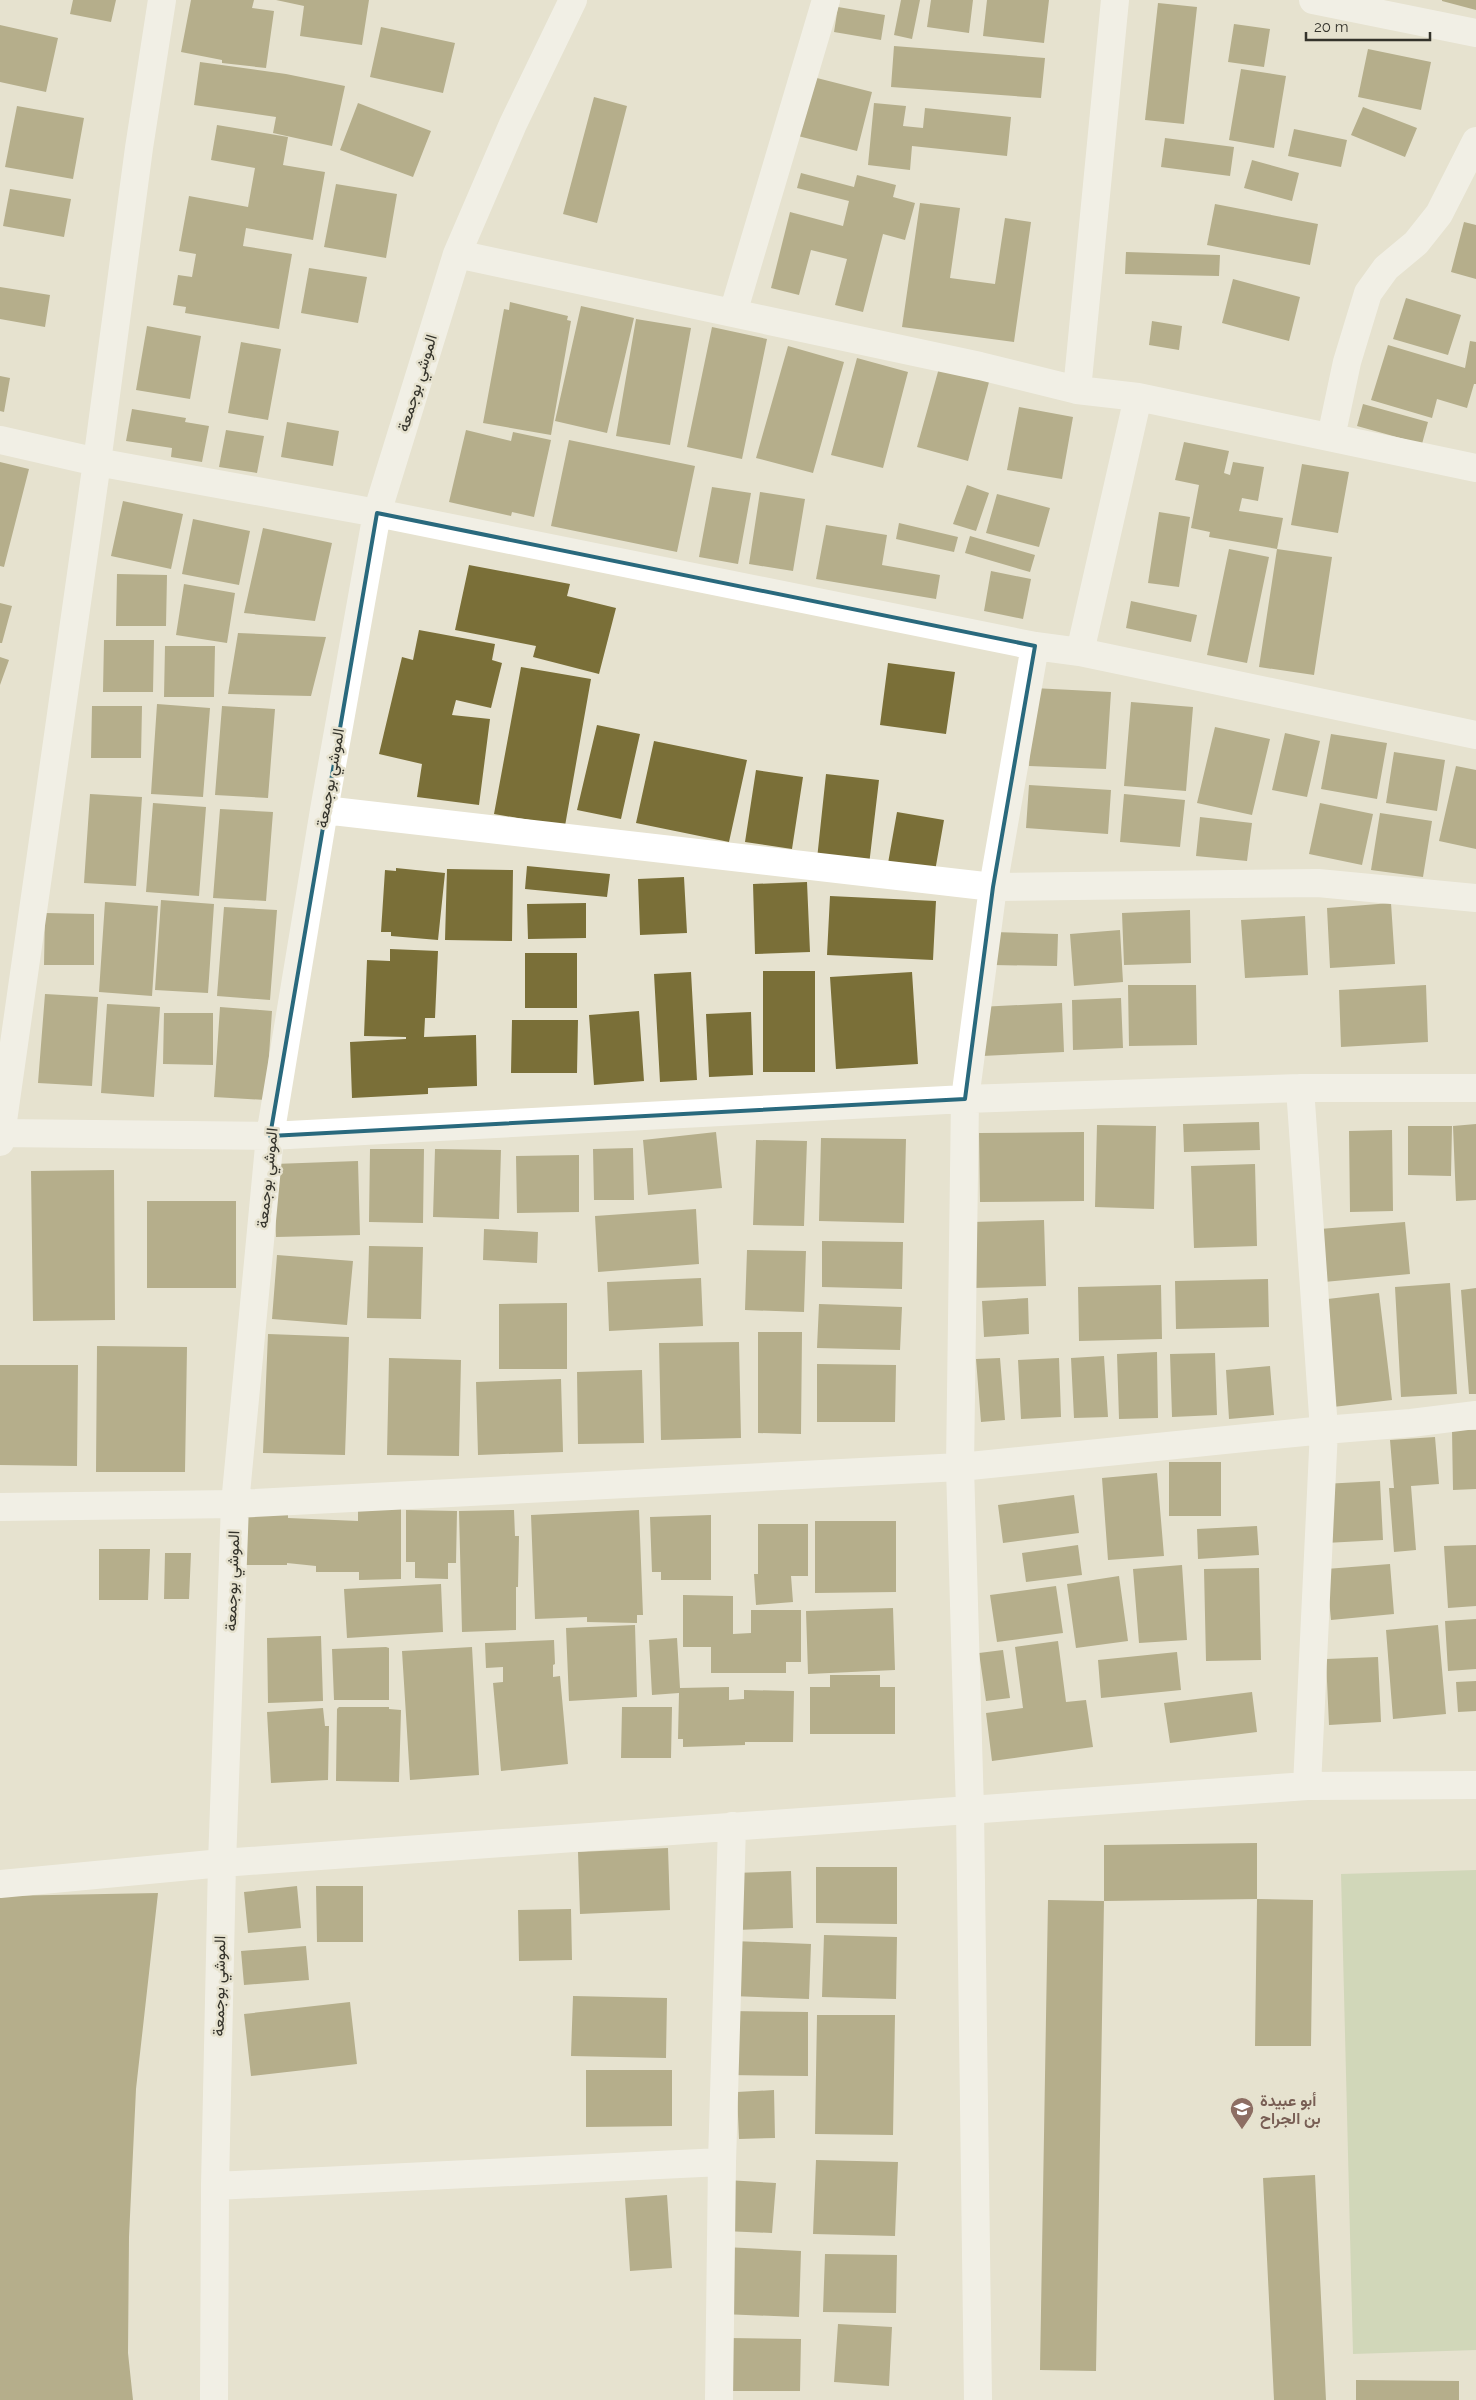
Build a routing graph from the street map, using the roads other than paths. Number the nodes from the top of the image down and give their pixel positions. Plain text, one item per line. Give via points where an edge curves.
1 (162, 0) edge
2 (572, 0) edge
3 (826, 0) edge
4 (1115, 0) edge
5 (1313, 0) edge
6 (1476, 33) edge
7 (1476, 141) edge
8 (457, 254) junction
9 (733, 313) junction
10 (1077, 390) junction
11 (1138, 397) junction
12 (1331, 437) junction
13 (0, 440) edge
14 (97, 462) junction
15 (1476, 468) edge
16 (377, 514) junction
17 (1035, 646) junction
18 (1080, 652) junction
19 (1476, 734) edge
20 (324, 810) junction
21 (993, 887) junction
22 (1476, 898) edge
23 (1300, 1088) junction
24 (1476, 1088) edge
25 (965, 1100) junction
26 (1, 1136) edge
27 (270, 1136) junction
28 (1476, 1414) edge
29 (1324, 1430) junction
30 (960, 1467) junction
31 (235, 1504) junction
32 (0, 1507) edge
33 (1476, 1785) edge
34 (1307, 1786) junction
35 (970, 1810) junction
36 (732, 1826) junction
37 (222, 1863) junction
38 (0, 1884) edge
39 (722, 2162) junction
40 (215, 2186) junction
41 (214, 2400) edge
42 (719, 2400) edge
43 (978, 2400) edge

1 - 14 street
2 - 8 street, الموشي بوجمعة via 513,124
3 - 9 street
4 - 10 street
5 - 6 street
7 - 12 street via 1439,214 1416,243 1386,268 1368,293 1347,362
8 - 9 street
8 - 16 street, الموشي بوجمعة
9 - 10 street
10 - 11 street
11 - 12 street
11 - 18 street
12 - 15 street
13 - 14 street
14 - 16 street
14 - 26 street
16 - 17 street
16 - 20 street, الموشي بوجمعة
17 - 18 street
17 - 21 street
18 - 19 street
20 - 21 street
20 - 27 street, الموشي بوجمعة
21 - 22 street via 1318,883
21 - 25 street
23 - 24 street
23 - 25 street
23 - 29 street
25 - 27 street
25 - 30 street
26 - 27 street
27 - 31 street, الموشي بوجمعة
28 - 29 street via 1411,1424
29 - 30 street
29 - 34 street
30 - 31 street
30 - 35 street
31 - 32 street
31 - 37 street, الموشي بوجمعة
33 - 34 street
34 - 35 street
35 - 36 street
35 - 43 street
36 - 37 street
36 - 39 street
37 - 38 street
37 - 40 street, الموشي بوجمعة
39 - 40 street
39 - 42 street
40 - 41 street, الموشي بوجمعة

